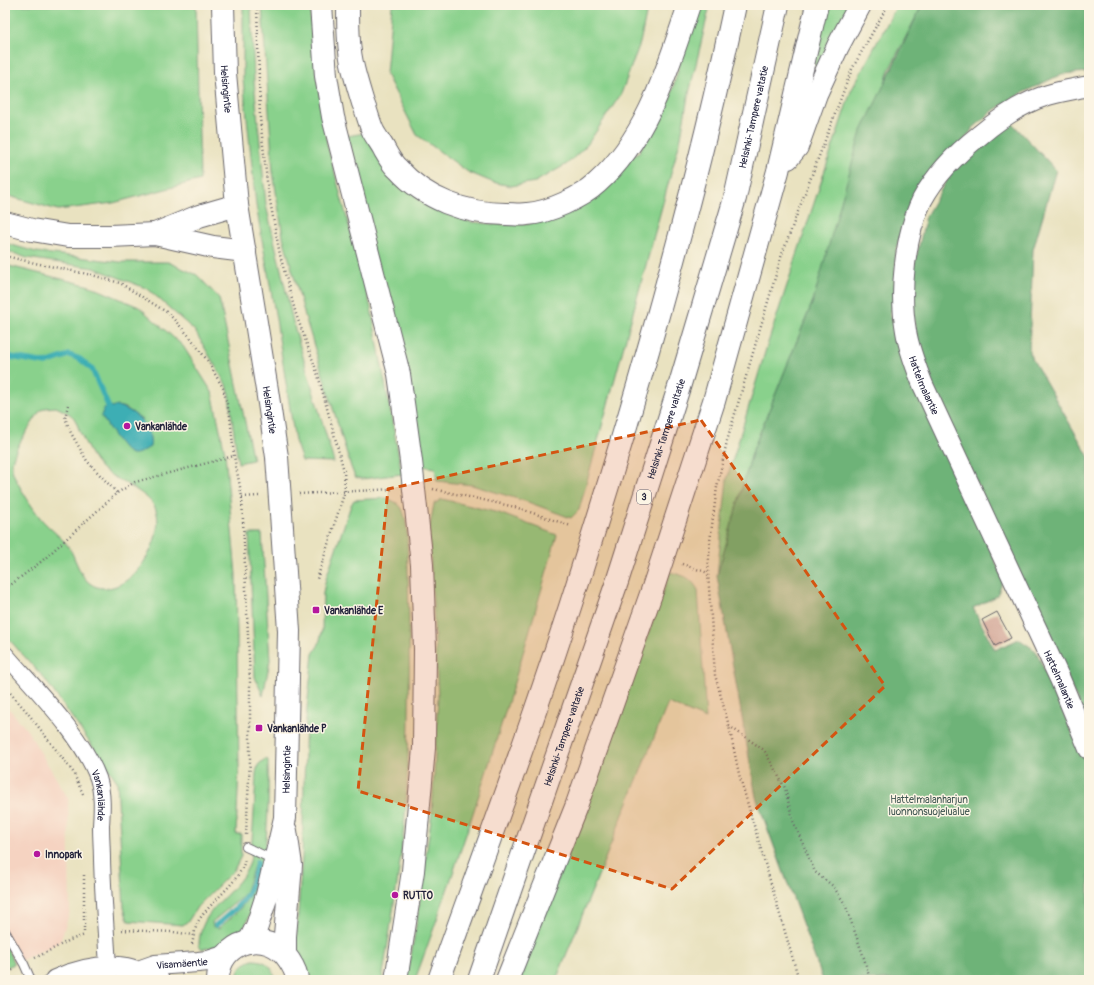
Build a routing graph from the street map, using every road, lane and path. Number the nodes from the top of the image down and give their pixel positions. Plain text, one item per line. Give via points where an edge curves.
1 (223, 5) edge
2 (257, 5) edge
3 (322, 5) edge
4 (348, 5) edge
5 (689, 5) edge
6 (735, 5) edge
7 (778, 5) edge
8 (816, 5) edge
9 (860, 5) edge
10 (888, 5) edge
11 (1089, 86) edge
12 (778, 171) junction
13 (237, 205) junction
14 (5, 223) edge
15 (155, 234) junction
16 (245, 251) junction
17 (5, 256) edge
18 (68, 404) dead end
19 (234, 456) junction
20 (425, 488) dead end
21 (400, 489) dead end
22 (345, 491) junction
23 (117, 493) junction
24 (572, 526) dead end
25 (680, 564) dead end
26 (708, 573) junction
27 (317, 579) dead end
28 (5, 589) edge
29 (5, 654) edge
30 (5, 687) edge
31 (729, 726) junction
32 (1089, 749) edge
33 (83, 796) dead end
34 (285, 818) junction
35 (246, 847) junction
36 (274, 860) junction
37 (84, 873) dead end
38 (5, 931) edge
39 (84, 935) dead end
40 (249, 942) junction
41 (285, 953) junction
42 (227, 955) junction
43 (188, 963) junction
44 (108, 967) junction
45 (138, 971) junction
46 (31, 980) edge
47 (54, 980) edge
48 (159, 980) edge
49 (218, 980) edge
50 (297, 980) edge
51 (396, 980) edge
52 (439, 980) edge
53 (479, 980) edge
54 (507, 980) edge
55 (800, 980) edge
56 (870, 980) edge

1 - 13 main road, Helsingintie via 225,73
2 - 22 path via 260,118 280,255 296,314 318,375 344,471
3 - 51 main road via 326,76 333,117 399,374 422,565 425,649 424,748 413,871
4 - 5 main road via 349,43 357,83 374,132 396,168 428,194 450,205 480,213 528,214 551,208 581,195 596,184 623,155 656,96
6 - 52 main road via 692,188 638,388 582,570
7 - 53 main road, Helsinki-Tampere valtatie / 3 via 735,198 680,384 618,582
8 - 12 main road
9 - 12 main road via 816,94 797,147
10 - 26 path via 852,69 782,254 727,441 717,487
11 - 32 street, Hattelmalantie via 1047,95 1016,110 959,151 922,200 906,250 903,295 905,330 912,359 1060,679
12 - 54 main road via 714,401 651,594 576,807
13 - 15 main road via 199,216
13 - 16 main road, Helsingintie
14 - 15 main road via 68,236
15 - 16 main road via 213,247
16 - 34 main road, Helsingintie, bridge via 277,457 289,631
17 - 19 path via 92,274 120,283 168,313 190,336 223,388 230,416
18 - 23 path via 65,418 71,433 87,461
19 - 23 path via 136,482
19 - 35 path via 242,497 250,681
20 - 24 path via 515,507
21 - 22 path
22 - 27 path
23 - 28 path via 42,561
25 - 26 path
26 - 31 path via 714,674
29 - 44 street, Vankanlähde via 75,738 98,779 102,799 102,888
30 - 33 path, Vankanlähde via 73,772
31 - 55 path via 739,774
31 - 56 path via 764,750 784,788 793,821 815,872 833,886 845,904
34 - 36 main road, Helsingintie
34 - 41 main road, Helsingintie via 291,865
35 - 36 lane
35 - 43 path via 242,869 198,921
36 - 40 main road, Helsingintie via 267,895
37 - 39 path
38 - 46 lane
40 - 41 main road via 267,942
40 - 42 main road via 241,944
41 - 50 main road
42 - 43 street, Visamäentie via 208,961
42 - 49 main road via 220,967
43 - 45 street, Visamäentie via 155,964
44 - 45 street, Visamäentie
44 - 47 street, Visamäentie via 80,970
45 - 48 street, Visamäentie

